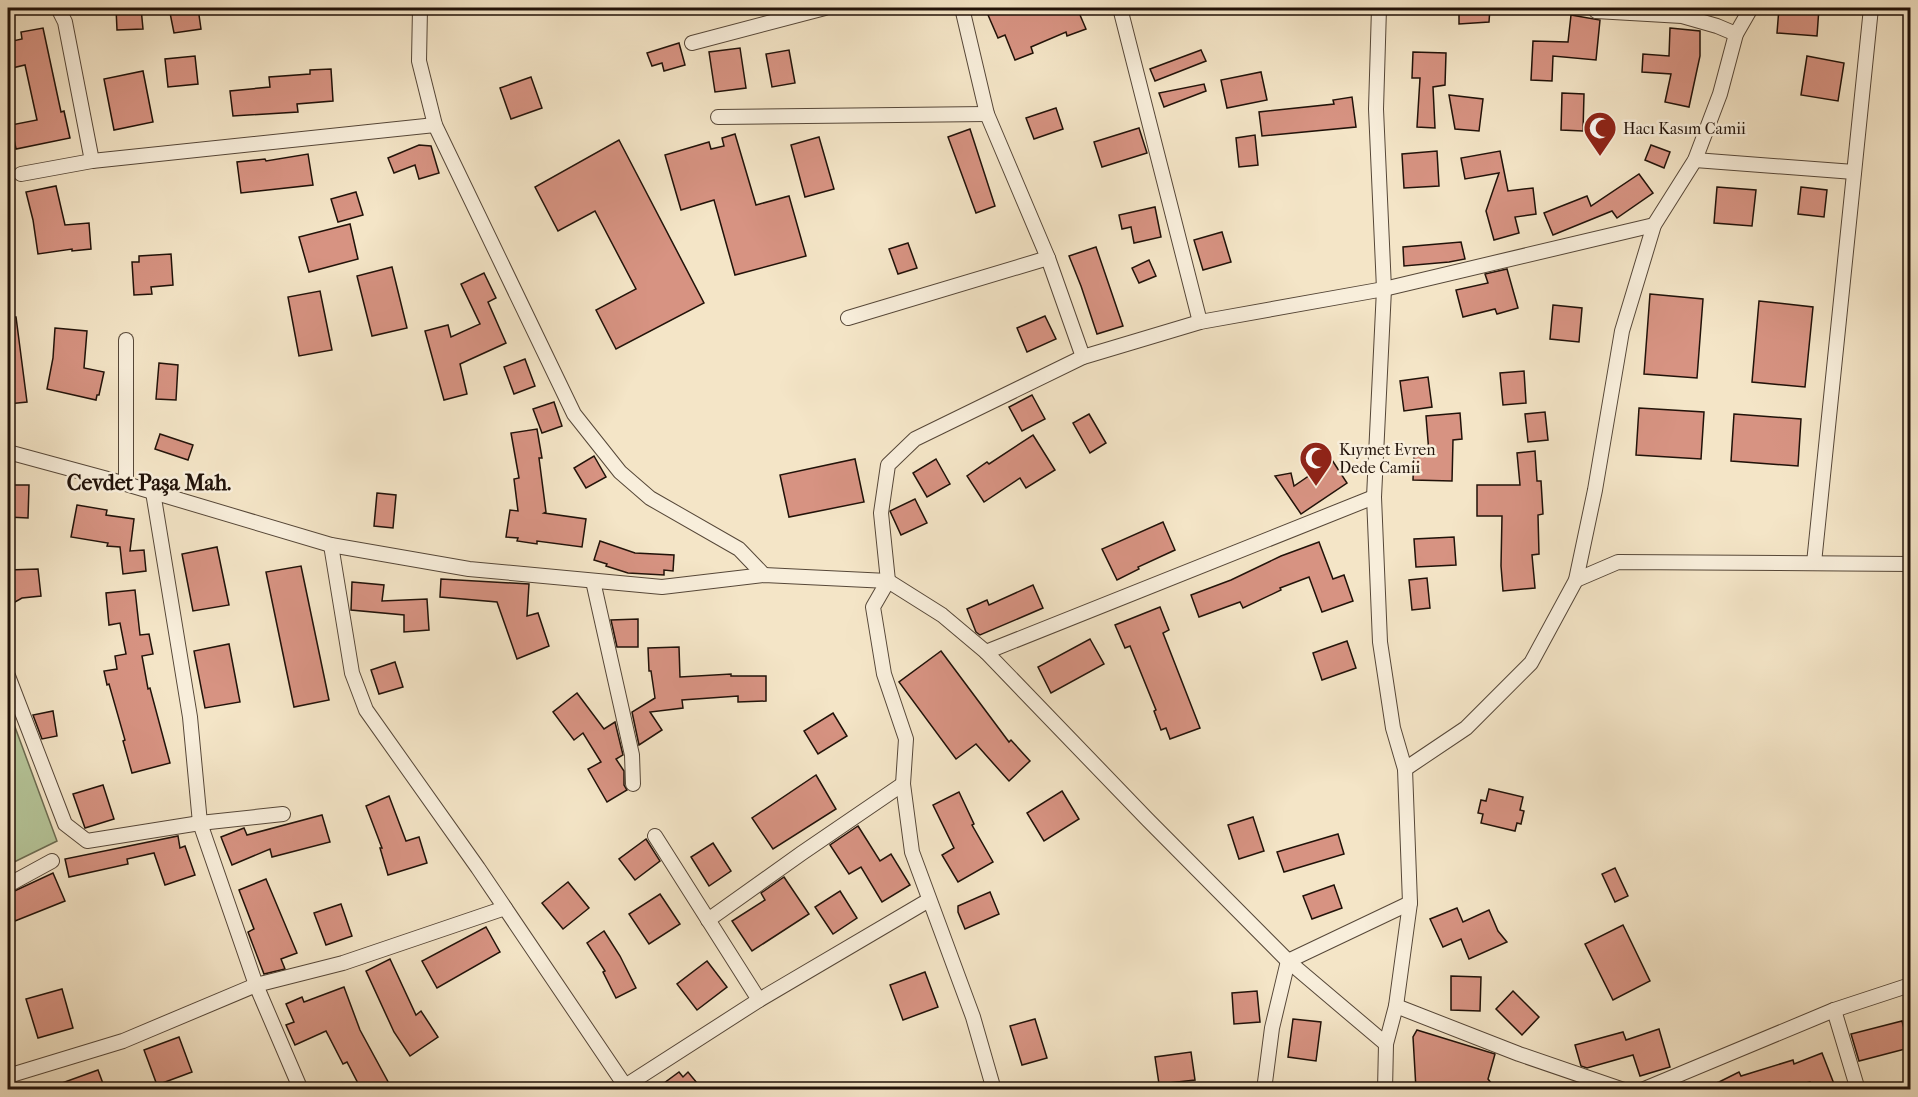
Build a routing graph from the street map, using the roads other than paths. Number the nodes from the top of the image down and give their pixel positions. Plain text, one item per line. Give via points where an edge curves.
1 (58, 8) edge
2 (420, 8) edge
3 (825, 8) edge
4 (962, 8) edge
5 (1120, 8) edge
6 (1379, 8) edge
7 (1597, 8) edge
8 (1751, 8) edge
9 (1871, 8) edge
10 (1736, 34) junction
11 (692, 43) dead end
12 (987, 114) junction
13 (717, 117) dead end
14 (435, 125) junction
15 (1695, 160) junction
16 (92, 161) junction
17 (1854, 172) junction
18 (21, 174) dead end
19 (1654, 225) junction
20 (1048, 258) junction
21 (1384, 289) junction
22 (848, 318) dead end
23 (1200, 322) junction
24 (126, 340) dead end
25 (1083, 357) junction
26 (8, 452) edge
27 (126, 484) junction
28 (153, 492) junction
29 (1374, 497) junction
30 (331, 544) junction
31 (1814, 563) junction
32 (1911, 564) edge
33 (764, 575) junction
34 (1576, 580) junction
35 (593, 581) junction
36 (888, 581) junction
37 (986, 652) junction
38 (8, 676) edge
39 (1405, 769) junction
40 (633, 784) dead end
41 (903, 784) junction
42 (283, 814) dead end
43 (200, 824) junction
44 (655, 836) dead end
45 (52, 861) dead end
46 (8, 885) edge
47 (929, 900) junction
48 (1410, 903) junction
49 (505, 908) junction
50 (708, 920) junction
51 (1288, 961) junction
52 (256, 985) junction
53 (1911, 985) edge
54 (759, 1000) junction
55 (1396, 1006) junction
56 (1833, 1010) junction
57 (1386, 1044) junction
58 (8, 1076) edge
59 (624, 1088) edge
60 (301, 1089) edge
61 (994, 1089) edge
62 (1264, 1089) edge
63 (1386, 1089) edge
64 (1624, 1089) edge
65 (1642, 1089) edge
66 (1858, 1089) edge

1 - 16 street
2 - 14 street via 419,61
3 - 11 street
4 - 12 street
5 - 23 street
6 - 21 street via 1376,109
7 - 10 street via 1596,11 1682,16
8 - 10 street
9 - 17 street
10 - 15 street via 1720,94
12 - 13 street
12 - 20 street
14 - 16 street
14 - 33 street via 574,414 620,472 650,498 739,549
15 - 17 street
15 - 19 street
16 - 18 street
17 - 31 street
19 - 21 street
19 - 34 street via 1622,330
20 - 22 street
20 - 25 street
21 - 23 street
21 - 29 street
23 - 25 street
24 - 27 street
25 - 36 street via 915,439 888,465 881,513
26 - 27 street
27 - 28 street
28 - 30 street
28 - 43 street via 190,717
29 - 37 street
29 - 39 street via 1380,642 1393,728
30 - 35 street via 469,569
30 - 49 street via 352,673 366,710
31 - 32 street
31 - 34 street via 1618,562
33 - 35 street via 662,587
33 - 36 street
34 - 39 street via 1532,663 1466,728
35 - 40 street via 632,755
36 - 37 street via 942,615
36 - 41 street via 873,607 884,674 906,739
37 - 51 street
38 - 43 street via 65,824 87,841
39 - 48 street
41 - 47 street via 912,852
41 - 50 street
42 - 43 street
43 - 52 street
44 - 50 street
45 - 46 street
47 - 54 street
47 - 61 street via 973,1017
48 - 51 street
48 - 55 street
49 - 52 street via 343,963
49 - 59 street
50 - 54 street
51 - 57 street
51 - 62 street via 1272,1028
52 - 58 street via 123,1041
52 - 60 street
53 - 56 street
54 - 59 street
55 - 57 street
55 - 64 street via 1519,1054
56 - 65 street
56 - 66 street
57 - 63 street

